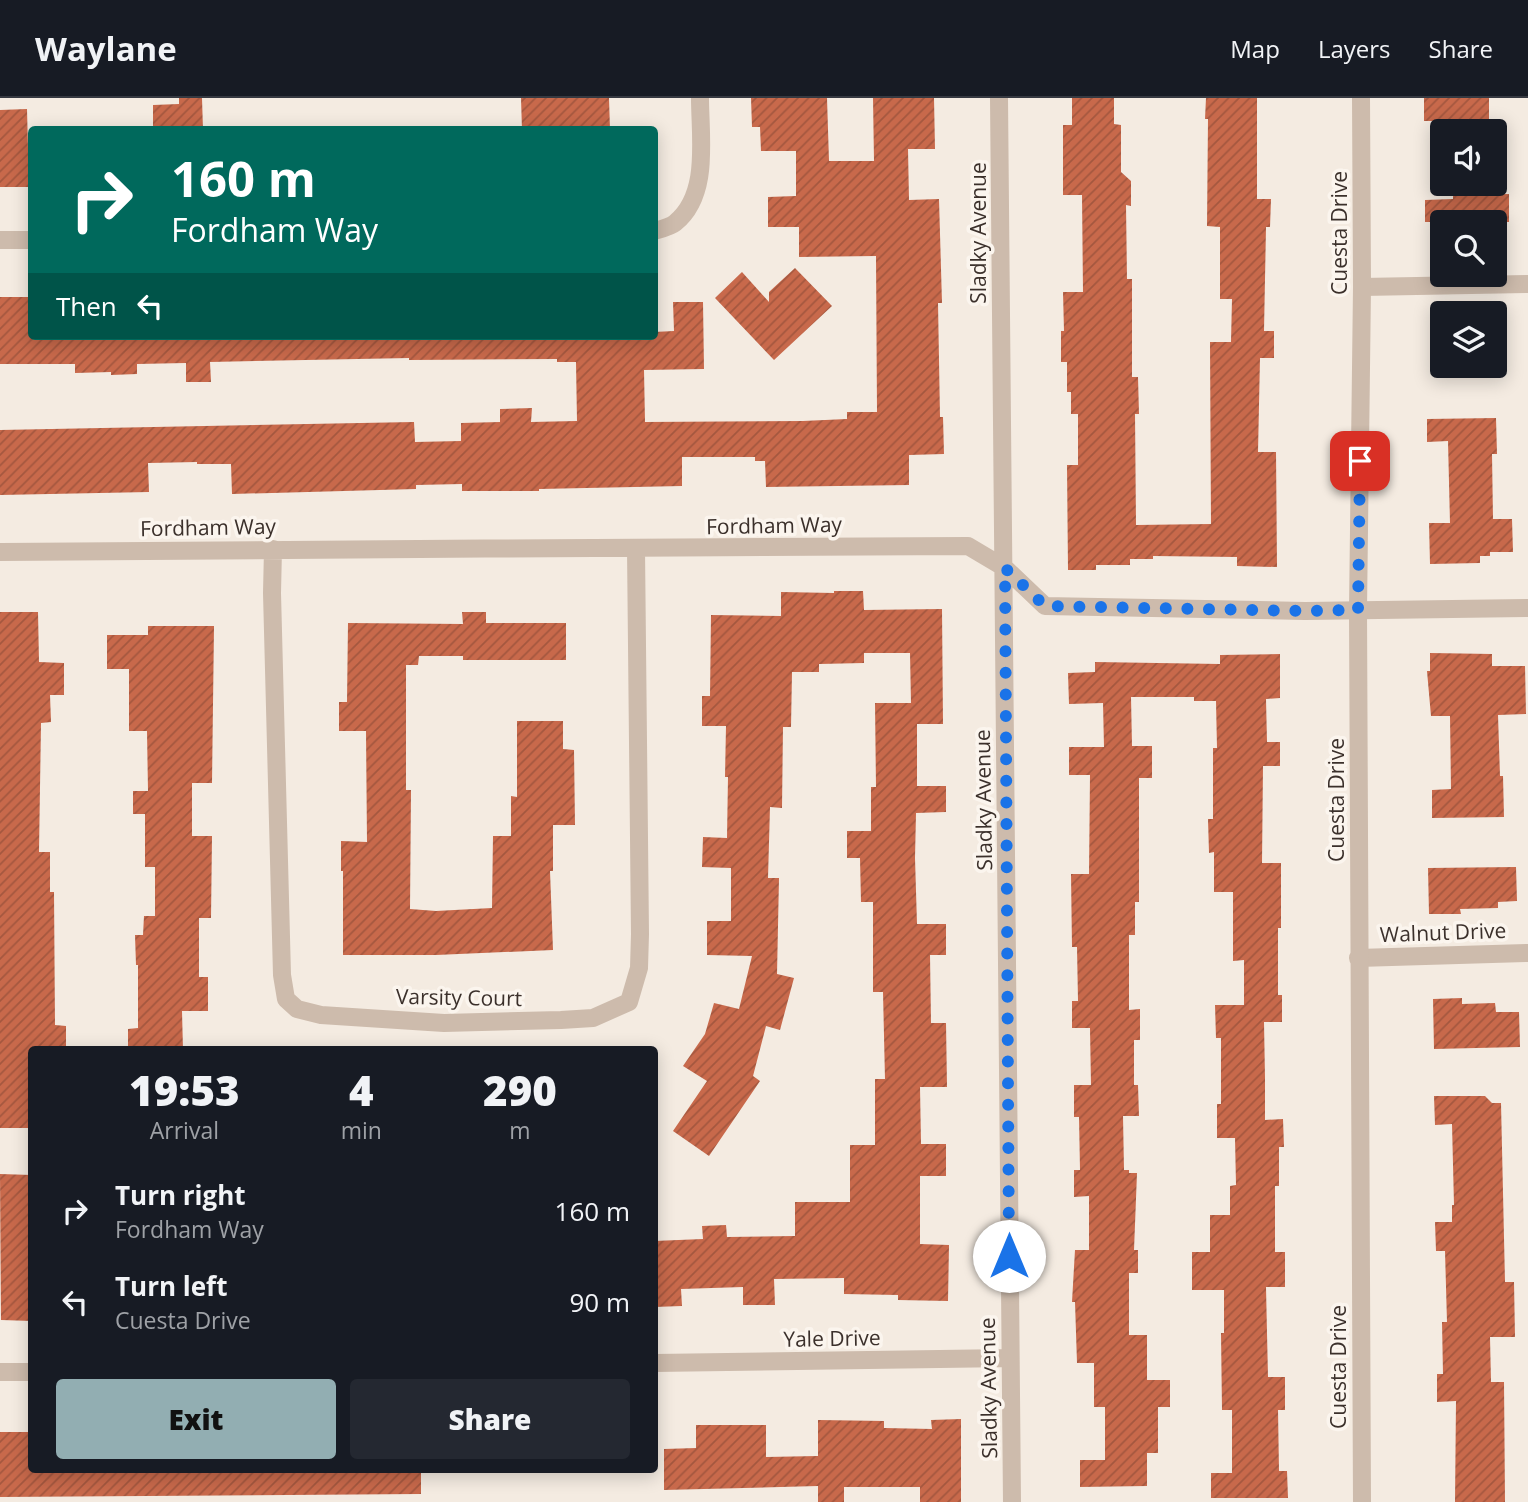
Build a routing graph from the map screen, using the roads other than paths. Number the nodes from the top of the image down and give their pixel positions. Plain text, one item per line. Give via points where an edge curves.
1 (700, 98) edge
2 (999, 98) edge
3 (1361, 98) edge
4 (658, 230) edge
5 (0, 240) edge
6 (28, 240) edge
7 (1528, 284) edge
8 (1362, 287) junction
9 (273, 549) junction
10 (636, 550) junction
11 (0, 552) edge
12 (1005, 568) junction
13 (1528, 608) edge
14 (1358, 610) junction
15 (1528, 953) edge
16 (1358, 958) junction
17 (1010, 1358) junction
18 (658, 1363) edge
19 (0, 1372) edge
20 (28, 1372) edge
21 (1012, 1502) edge
22 (1362, 1502) edge

1 - 4 street via 700,176 690,204 674,224
2 - 12 street, Sladky Avenue
3 - 8 street, Cuesta Drive
5 - 6 street
7 - 8 street
8 - 14 street, Cuesta Drive
9 - 10 street, Fordham Way
9 - 10 street, Varsity Court via 286,999 297,1009 321,1015 444,1023 593,1018 629,1002 639,968 640,934
9 - 11 street, Fordham Way
10 - 12 street, Fordham Way via 968,545
12 - 14 street, Fordham Way via 1045,606
12 - 17 street, Sladky Avenue
13 - 14 street, Fordham Way
14 - 16 street, Cuesta Drive
15 - 16 street, Walnut Drive
16 - 22 street, Cuesta Drive
17 - 18 street, Yale Drive
17 - 21 street, Sladky Avenue
19 - 20 street

